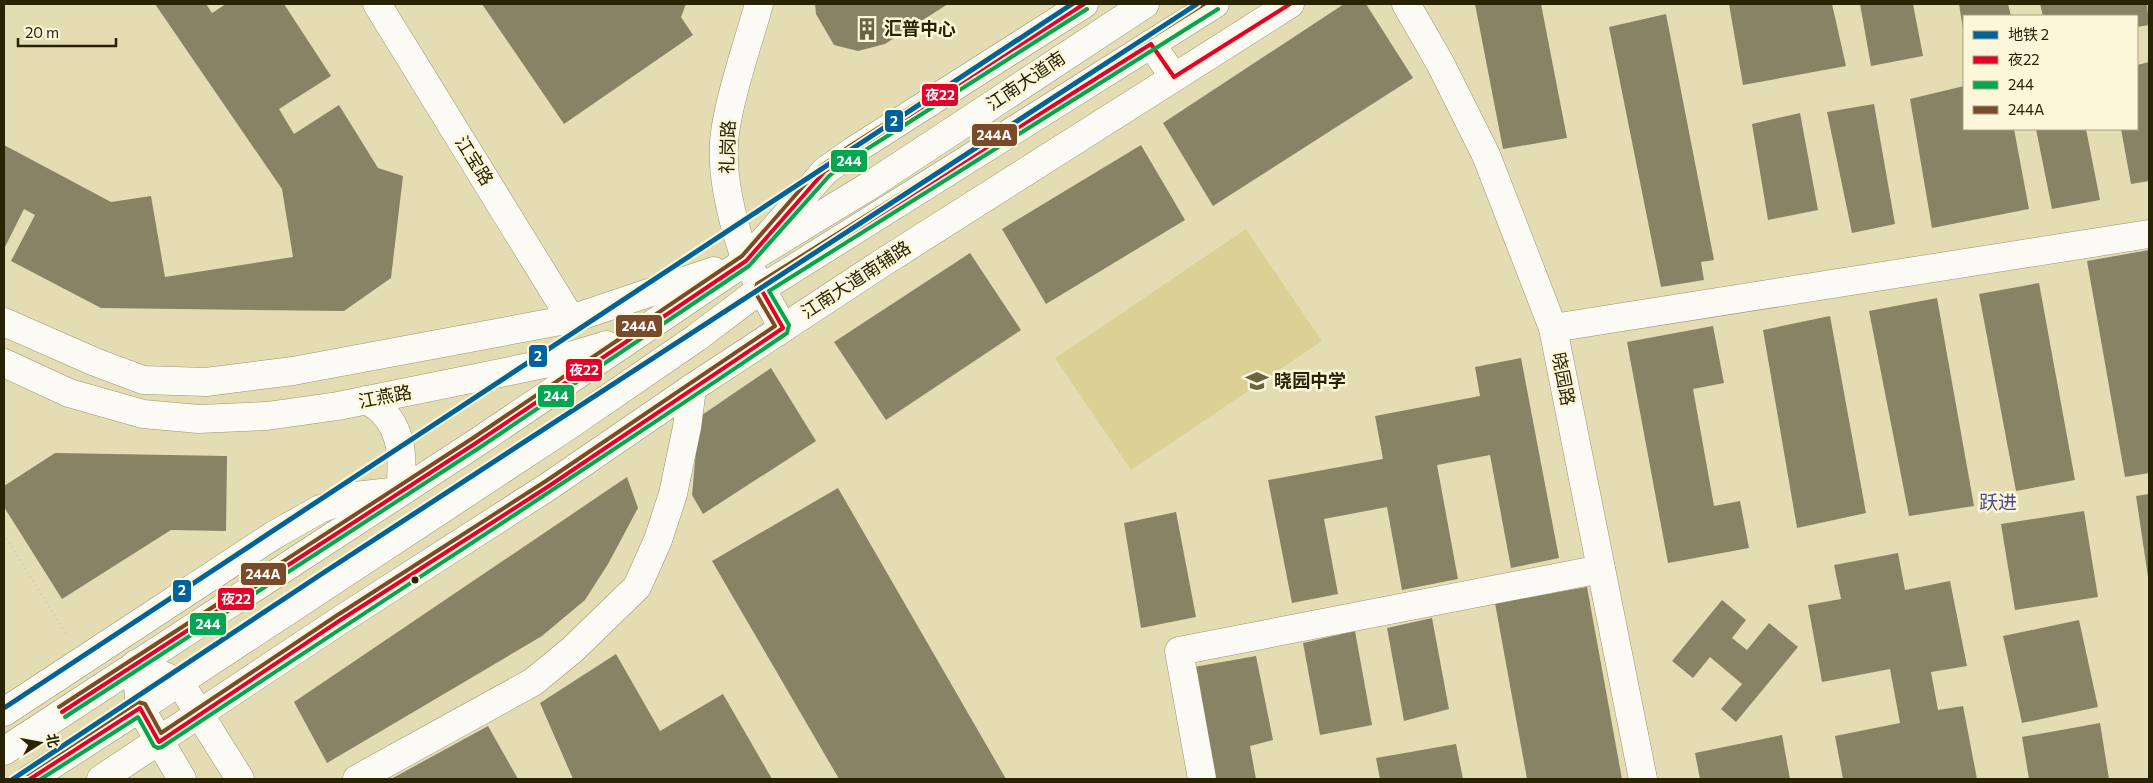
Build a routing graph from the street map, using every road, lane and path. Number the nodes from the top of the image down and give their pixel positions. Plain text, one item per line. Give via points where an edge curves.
1 (377, 4) edge
2 (759, 4) edge
3 (1084, 4) edge
4 (1214, 4) edge
5 (1290, 4) edge
6 (1406, 4) edge
7 (1135, 6) edge
8 (1151, 44) junction
9 (1174, 77) junction
10 (2149, 234) edge
11 (746, 261) junction
12 (761, 289) junction
13 (571, 319) junction
14 (4, 322) edge
15 (783, 328) junction
16 (1554, 328) junction
17 (634, 336) junction
18 (4, 363) edge
19 (692, 388) junction
20 (367, 400) junction
21 (400, 492) junction
22 (4, 534) edge
23 (1601, 569) junction
24 (82, 660) junction
25 (136, 664) junction
26 (180, 683) junction
27 (140, 708) junction
28 (4, 712) edge
29 (200, 715) junction
30 (159, 742) junction
31 (4, 751) edge
32 (30, 779) edge
33 (101, 779) edge
34 (182, 779) edge
35 (240, 779) edge
36 (357, 779) edge
37 (1202, 779) edge
38 (1643, 779) edge

1 - 13 street, 江宝路
2 - 11 street, 礼岗路 via 726,127 725,169 730,208
3 - 11 street via 825,171
4 - 8 street, 江南大道南
5 - 9 street, 江南大道南辅路
6 - 16 street, 晓园路 via 1486,155
7 - 11 street, 江南大道南 via 869,186
8 - 9 street
8 - 12 street, 江南大道南
9 - 15 street, 江南大道南辅路
10 - 16 street
11 - 12 street, 礼岗路
11 - 13 street
11 - 17 street, 江南大道南
12 - 15 street, 礼岗路
12 - 17 street, 江燕路 via 718,308
12 - 26 street, 江南大道南 via 696,338 557,433
13 - 14 street via 293,371 206,382 143,380
15 - 19 street, 江南大道南辅路
16 - 23 street, 晓园路
17 - 20 street, 江燕路 via 544,364
17 - 21 street, 江南大道南
18 - 20 street, 江燕路 via 68,394 143,414 198,418 267,416
19 - 29 street, 江南大道南辅路
19 - 36 street via 673,494 658,540 637,587 572,650 532,682
20 - 21 street via 383,412 398,437 403,464
21 - 24 street via 355,496 320,509 274,535
21 - 25 street, 江南大道南
22 - 24 path
23 - 37 street via 1179,651
23 - 38 street, 晓园路
24 - 28 street
25 - 26 street
25 - 27 street
25 - 31 street, 江南大道南
26 - 27 street, 江南大道南
26 - 29 street
27 - 30 street
27 - 32 street, 江南大道南
29 - 30 street, 江南大道南辅路
29 - 35 street
30 - 33 street, 江南大道南辅路
30 - 34 street

